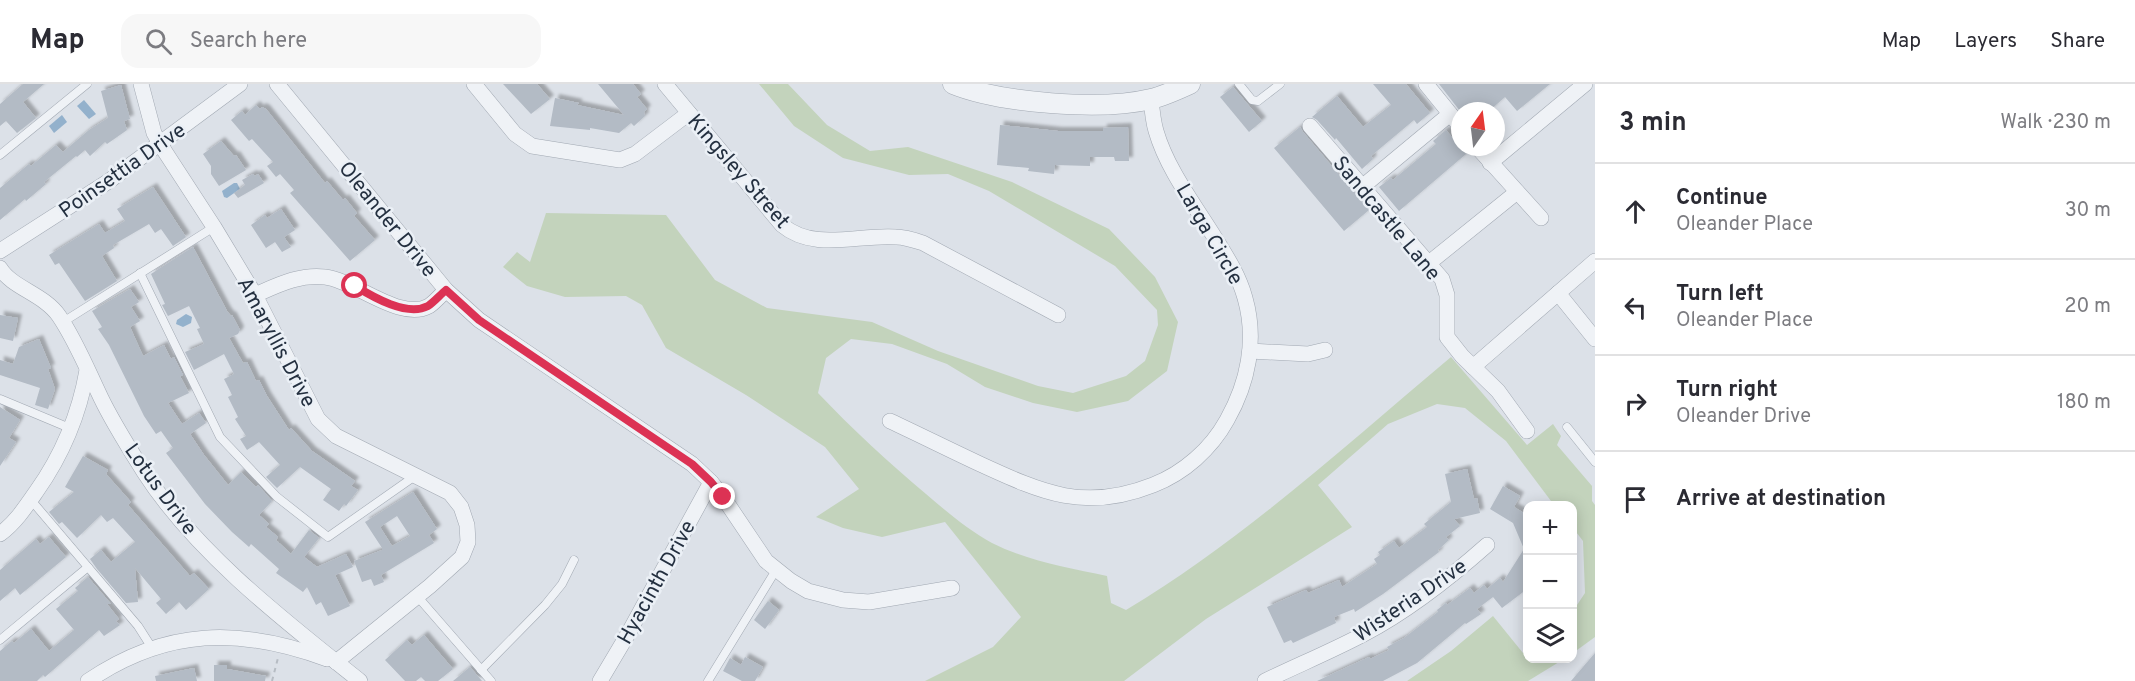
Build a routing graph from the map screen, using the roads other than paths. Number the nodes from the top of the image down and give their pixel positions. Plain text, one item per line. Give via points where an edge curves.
1 (87, 84) edge
2 (141, 84) edge
3 (240, 84) edge
4 (277, 84) edge
5 (474, 84) edge
6 (665, 84) edge
7 (952, 84) edge
8 (1239, 84) edge
9 (1280, 84) edge
10 (1426, 84) edge
11 (1585, 84) edge
12 (1185, 85) edge
13 (1151, 99) junction
14 (689, 113) junction
15 (1451, 115) edge
16 (1451, 123) edge
17 (1310, 126) dead end
18 (160, 144) junction
19 (0, 155) edge
20 (1484, 156) edge
21 (1490, 163) junction
22 (1362, 187) junction
23 (1517, 192) junction
24 (1541, 218) dead end
25 (214, 227) junction
26 (0, 251) edge
27 (1595, 261) edge
28 (1429, 263) junction
29 (0, 268) edge
30 (140, 273) junction
31 (446, 290) junction
32 (1558, 293) junction
33 (255, 295) junction
34 (1058, 315) dead end
35 (63, 322) junction
36 (1595, 339) edge
37 (1325, 350) dead end
38 (1251, 351) junction
39 (1473, 367) junction
40 (87, 370) junction
41 (0, 399) edge
42 (890, 421) dead end
43 (1567, 428) dead end
44 (72, 429) junction
45 (1527, 430) dead end
46 (1595, 462) edge
47 (414, 476) junction
48 (711, 482) junction
49 (31, 500) junction
50 (0, 534) edge
51 (1487, 545) dead end
52 (574, 560) dead end
53 (88, 567) junction
54 (776, 570) junction
55 (952, 588) dead end
56 (417, 596) junction
57 (0, 640) edge
58 (152, 648) junction
59 (336, 662) junction
60 (481, 670) junction
61 (88, 681) edge
62 (360, 681) edge
63 (490, 681) edge
64 (600, 681) edge
65 (708, 681) edge
66 (1265, 681) edge

1 - 19 lane
2 - 18 street, Amaryllis Drive
3 - 18 street, Poinsettia Drive
4 - 31 street, Oleander Drive
5 - 14 street via 515,134 532,146 620,160 635,154
6 - 14 street, Kingsley Street
7 - 13 street via 1026,101 1084,104
8 - 9 lane via 1252,100 1258,101
10 - 15 street
11 - 21 street
12 - 13 street
13 - 38 street, Larga Circle via 1156,131 1166,156 1238,278 1249,316
14 - 34 street, Kingsley Street via 782,225 798,236 825,240 908,238
16 - 22 street
17 - 22 street, Sandcastle Lane
18 - 25 street, Amaryllis Drive
18 - 26 street, Poinsettia Drive
20 - 21 street
21 - 23 street
22 - 28 street, Sandcastle Lane
23 - 24 street
23 - 28 street
25 - 30 lane
25 - 33 street, Amaryllis Drive
27 - 32 street
28 - 39 street, Sandcastle Lane via 1442,279 1447,295 1447,337
29 - 35 street, Lotus Drive via 8,278 43,299
30 - 35 lane
30 - 47 lane via 220,436 277,497 328,537
31 - 33 street via 418,309 380,300 327,277 293,279
31 - 48 street, Oleander Drive via 479,320 692,464
32 - 36 street
32 - 39 street
33 - 47 street, Amaryllis Drive via 318,418 336,436
35 - 40 street, Lotus Drive
37 - 38 street via 1308,354
38 - 42 street, Larga Circle via 1235,406 1206,450 1168,478 1124,495 1082,498 1036,489
39 - 45 street, Sandcastle Lane via 1498,391
40 - 44 street
40 - 59 street, Lotus Drive via 145,474 184,524 253,592
41 - 44 lane
43 - 46 lane
44 - 49 street
47 - 56 street, Amaryllis Drive via 450,493 461,507 468,542 462,557
48 - 54 street, Oleander Drive via 756,549
48 - 64 street, Hyacinth Drive
49 - 50 street
49 - 53 lane
51 - 66 street, Wisteria Drive via 1463,567 1375,628
52 - 60 lane via 545,605
53 - 57 lane
53 - 58 lane
54 - 55 street, Oleander Drive via 808,591 856,602
54 - 65 lane
56 - 59 street, Amaryllis Drive
56 - 60 lane
58 - 59 street via 198,639 250,638
58 - 61 street via 115,663
59 - 62 street, Lotus Drive
60 - 63 lane

